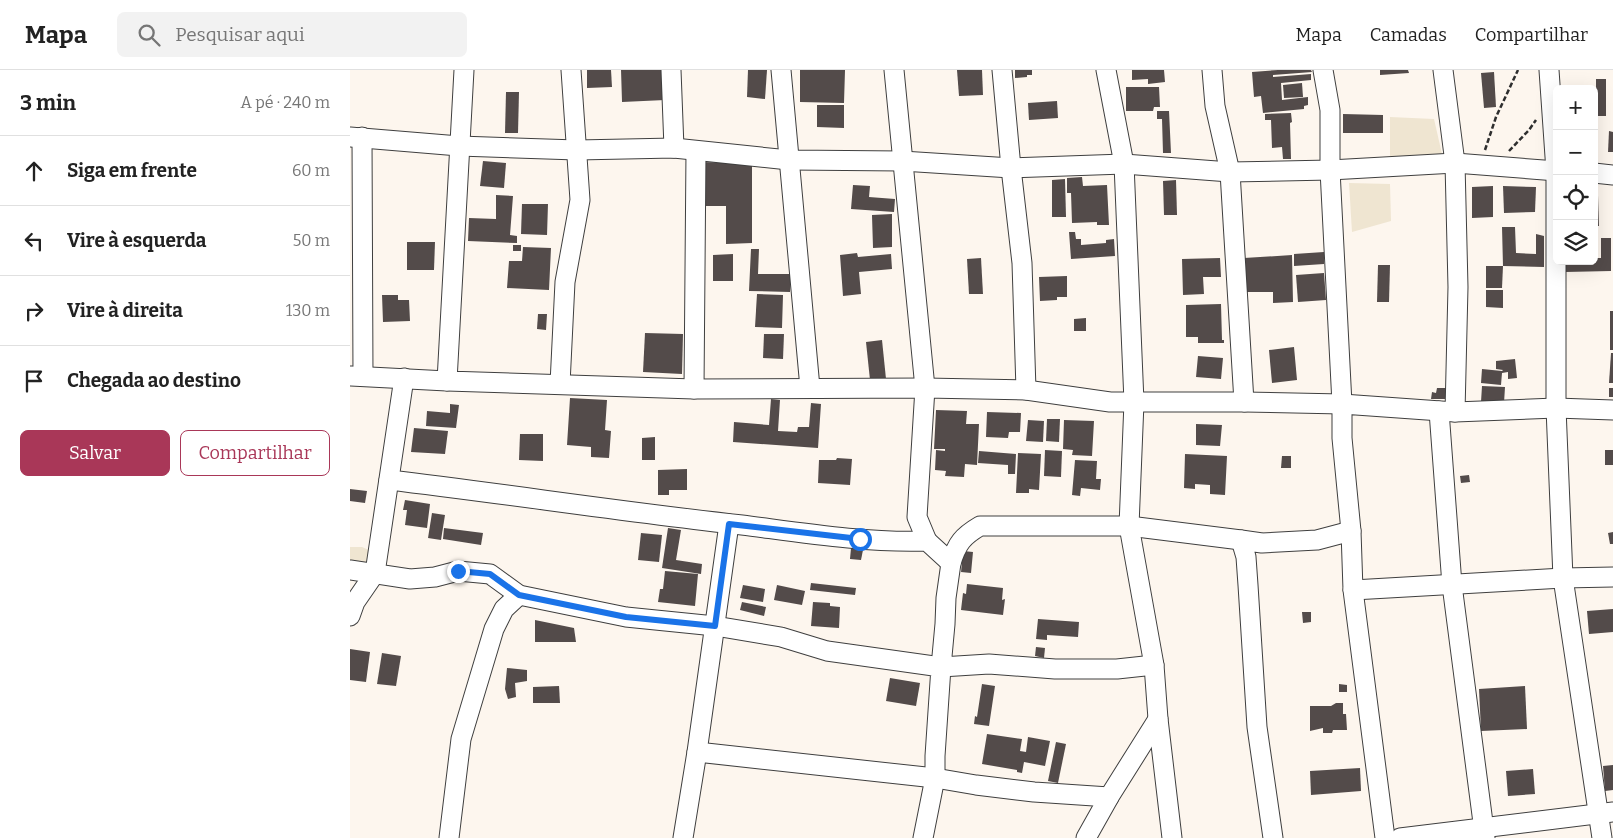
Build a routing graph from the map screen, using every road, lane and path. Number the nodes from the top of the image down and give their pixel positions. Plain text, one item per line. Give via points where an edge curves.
1 (464, 70) edge
2 (571, 70) edge
3 (671, 70) edge
4 (781, 70) edge
5 (894, 70) edge
6 (1002, 70) edge
7 (1106, 70) edge
8 (1212, 70) edge
9 (1323, 70) edge
10 (1443, 70) edge
11 (1518, 70) edge
12 (1550, 70) edge
13 (1538, 116) dead end
14 (1554, 130) edge
15 (356, 137) edge
16 (459, 146) junction
17 (674, 148) junction
18 (577, 150) junction
19 (696, 151) junction
20 (789, 160) junction
21 (902, 161) junction
22 (1455, 163) junction
23 (1124, 164) junction
24 (1486, 166) junction
25 (1011, 168) junction
26 (1330, 170) junction
27 (1553, 171) edge
28 (1230, 172) junction
29 (1598, 173) edge
30 (1556, 175) edge
31 (1613, 175) edge
32 (356, 376) edge
33 (404, 378) junction
34 (447, 381) junction
35 (560, 384) junction
36 (810, 388) junction
37 (924, 388) junction
38 (694, 389) junction
39 (1026, 390) junction
40 (1134, 402) junction
41 (1244, 402) junction
42 (1342, 404) junction
43 (1556, 408) junction
44 (1613, 410) edge
45 (1447, 412) junction
46 (389, 480) junction
47 (729, 524) junction
48 (1129, 526) junction
49 (1351, 531) junction
50 (1241, 540) junction
51 (927, 541) junction
52 (951, 562) junction
53 (350, 570) edge
54 (375, 573) junction
55 (1613, 577) edge
56 (1563, 578) junction
57 (1452, 585) junction
58 (1353, 590) junction
59 (519, 595) junction
60 (350, 616) edge
61 (715, 626) junction
62 (1154, 665) junction
63 (941, 667) junction
64 (1158, 719) junction
65 (697, 752) junction
66 (936, 778) junction
67 (1109, 797) junction
68 (1606, 812) edge
69 (1484, 833) edge
70 (449, 838) edge
71 (683, 838) edge
72 (923, 838) edge
73 (1086, 838) edge
74 (1172, 838) edge
75 (1273, 838) edge
76 (1385, 838) edge
77 (1400, 838) edge
78 (1602, 838) edge

1 - 16 street
2 - 18 street
3 - 17 street
4 - 20 street
5 - 21 street
6 - 25 street
7 - 23 street
8 - 28 street via 1215,106
9 - 26 street via 1330,110
10 - 22 street
11 - 24 path via 1496,117
12 - 14 street
13 - 24 path via 1511,150
15 - 16 street
15 - 32 street
16 - 18 street
16 - 34 street
17 - 18 street
17 - 19 street
18 - 35 street via 580,200 565,282
19 - 20 street
19 - 38 street
20 - 21 street
20 - 36 street
21 - 25 street
21 - 37 street
22 - 24 street
22 - 26 street
22 - 45 street via 1458,287
23 - 25 street
23 - 28 street
23 - 40 street
24 - 27 street
25 - 39 street via 1022,263
26 - 28 street
26 - 42 street
28 - 41 street
29 - 31 street
30 - 43 street
32 - 33 street
33 - 34 street
33 - 46 street
34 - 35 street
35 - 38 street
36 - 37 street
36 - 38 street
37 - 39 street
37 - 51 street via 917,517
39 - 40 street via 1110,402
40 - 41 street
40 - 48 street
41 - 42 street
42 - 45 street
42 - 49 street
43 - 44 street
43 - 45 street
43 - 56 street
45 - 57 street
46 - 47 street
46 - 54 street
47 - 51 street via 860,539
47 - 61 street
48 - 50 street
48 - 52 street via 980,526 965,535
48 - 62 street
49 - 50 street via 1317,540 1262,543
49 - 58 street
50 - 75 street via 1246,557 1257,727
51 - 52 street
52 - 63 street
53 - 54 street
54 - 59 street via 410,579 458,571 490,574
54 - 60 street via 355,602
55 - 56 street
56 - 57 street
56 - 68 street
57 - 58 street
57 - 69 street
58 - 76 street
59 - 61 street via 626,617
59 - 70 street via 504,609 494,629 461,739
61 - 63 street via 781,637 827,651
61 - 65 street
62 - 63 street via 1117,669 989,664
62 - 64 street
63 - 66 street
64 - 67 street
64 - 74 street
65 - 66 street
65 - 71 street
66 - 67 street via 1034,792
66 - 72 street
67 - 73 street
68 - 69 street
68 - 78 street
69 - 77 street

